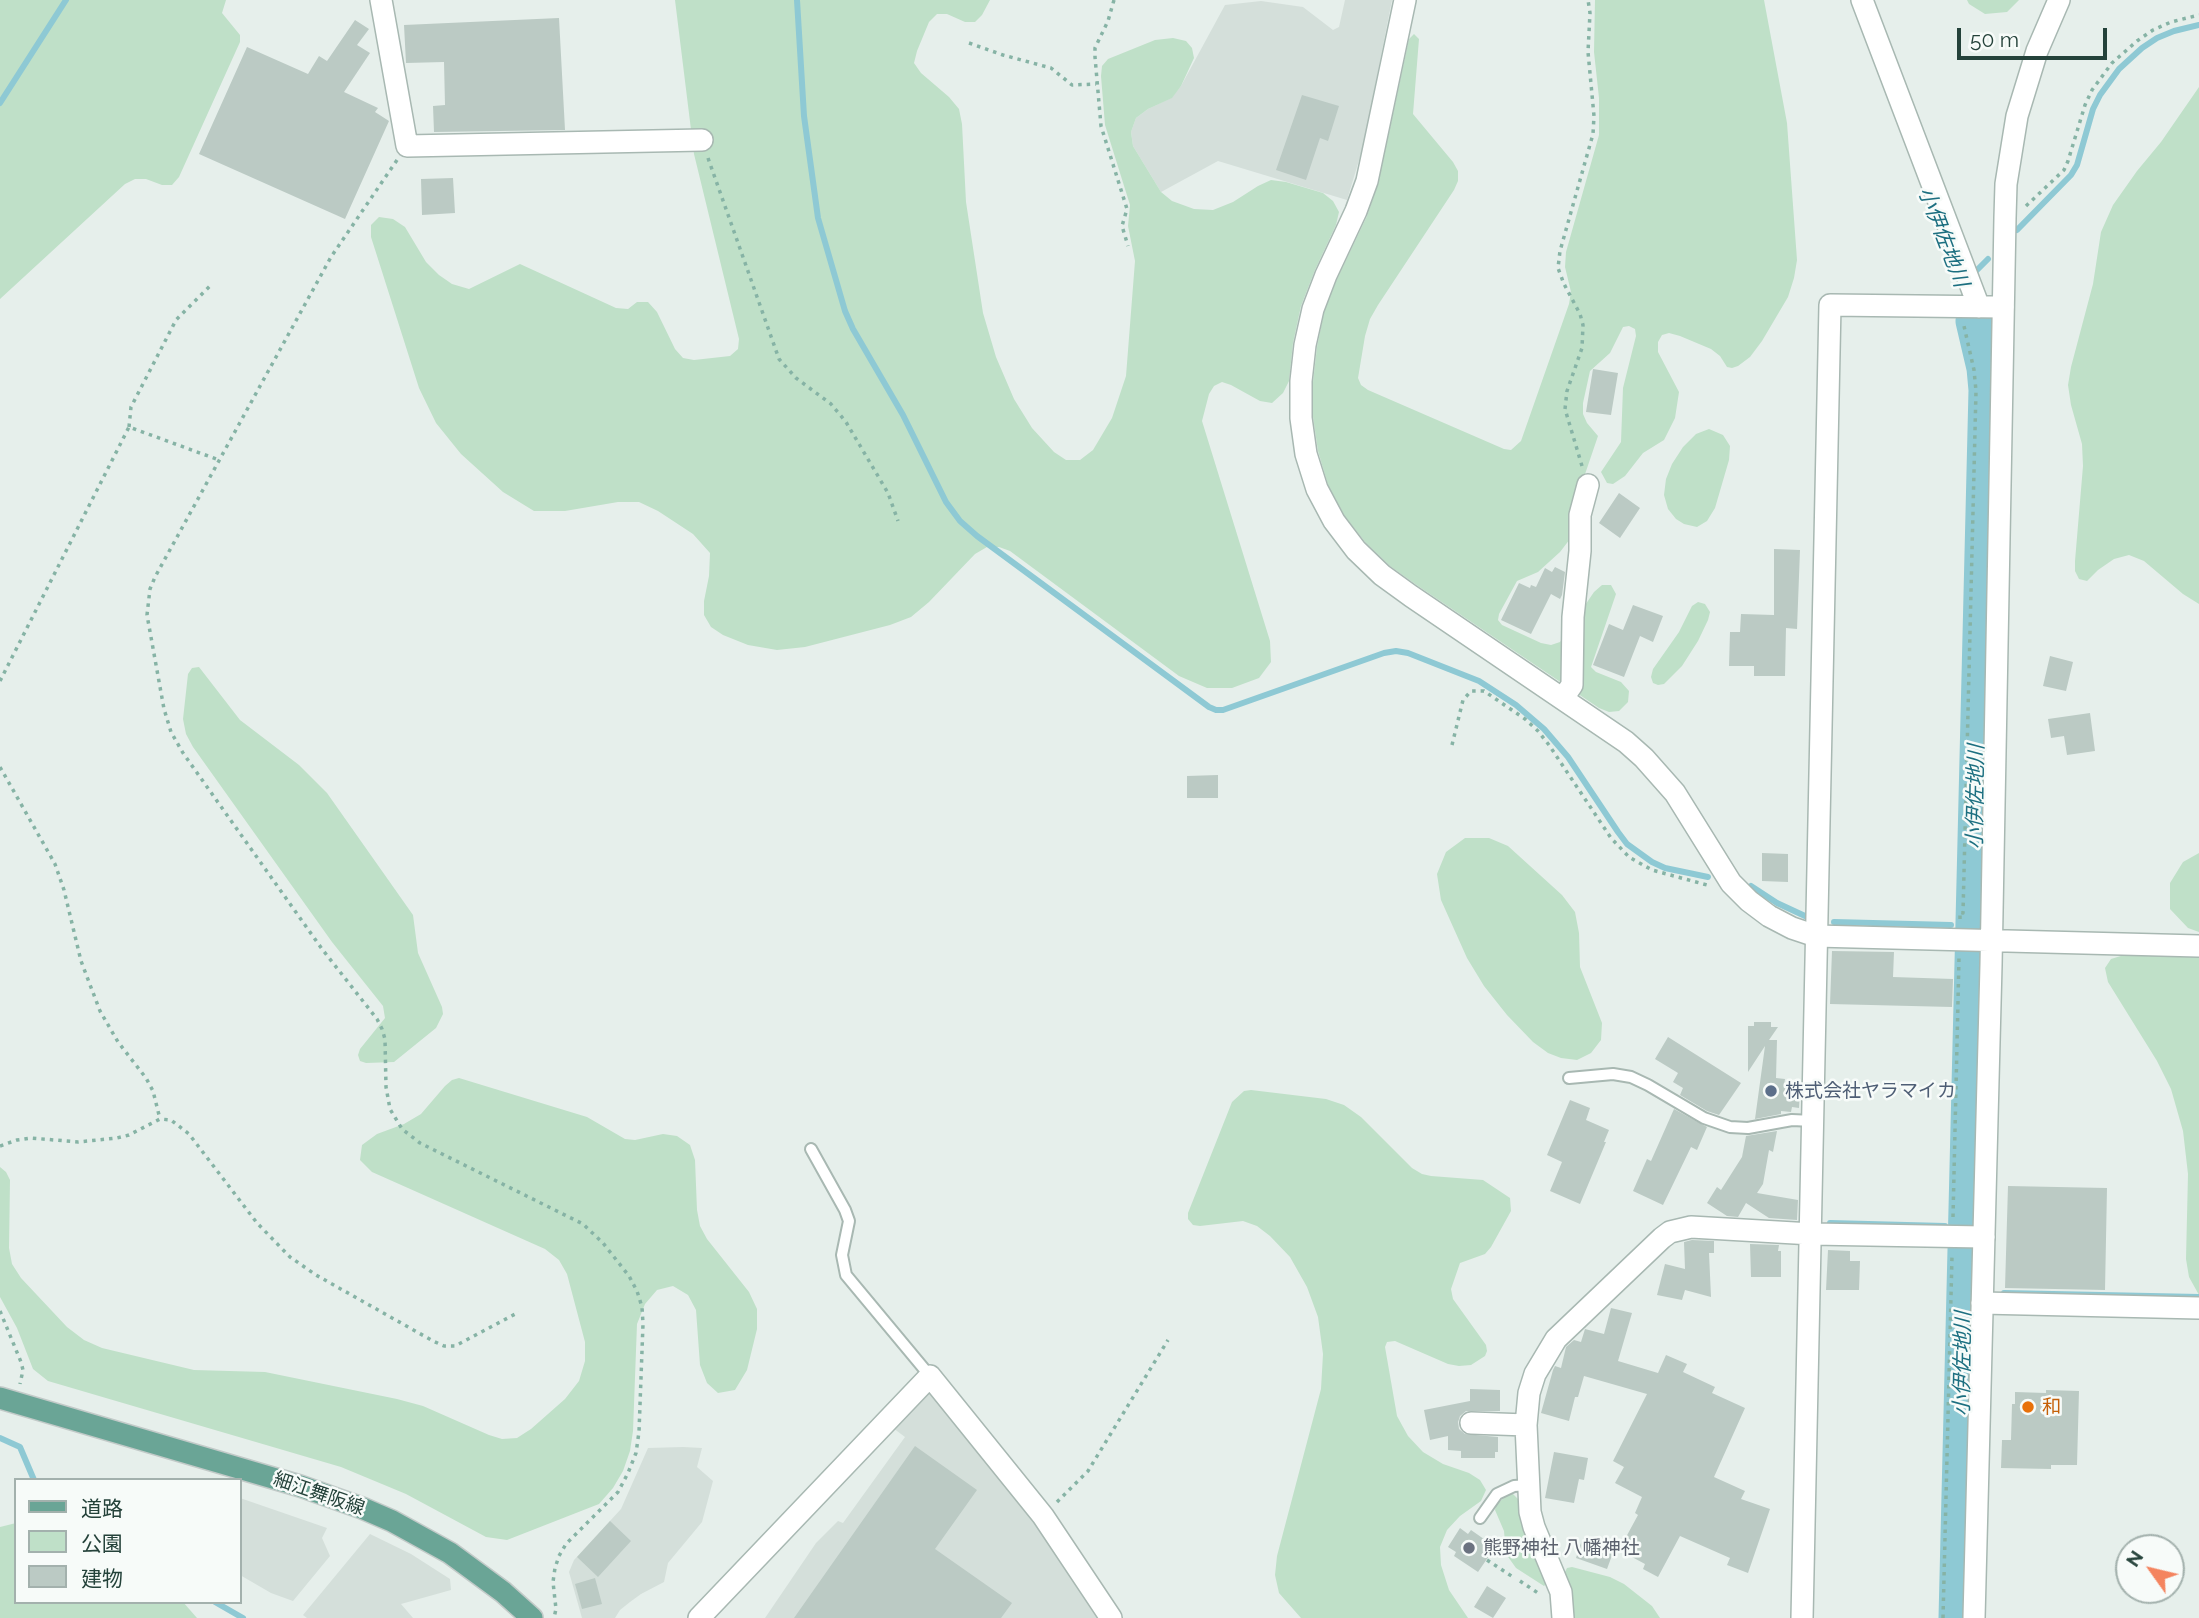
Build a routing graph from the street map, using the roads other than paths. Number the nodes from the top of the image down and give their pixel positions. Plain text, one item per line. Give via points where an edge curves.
1 (381, 0) edge
2 (1405, 0) edge
3 (1862, 0) edge
4 (2059, 0) edge
5 (702, 139) road end
6 (1969, 307) junction
7 (2003, 307) junction
8 (1588, 485) road end
9 (1563, 698) junction
10 (1816, 936) junction
11 (1970, 939) junction
12 (2199, 946) edge
13 (1569, 1078) dead end
14 (1813, 1121) junction
15 (811, 1149) dead end
16 (1812, 1234) junction
17 (1967, 1237) junction
18 (1982, 1303) junction
19 (2199, 1308) edge
20 (930, 1376) junction
21 (7, 1401) edge
22 (1471, 1423) dead end
23 (1526, 1424) junction
24 (1528, 1485) junction
25 (1480, 1518) dead end
26 (532, 1618) edge
27 (699, 1618) edge
28 (1111, 1618) edge
29 (1563, 1618) edge
30 (1802, 1618) edge
31 (1974, 1618) edge

1 - 5 street via 407,146
2 - 9 street via 1367,181 1313,309 1305,345 1301,418 1306,454 1334,521 1373,567
3 - 6 street
4 - 7 street via 2023,94 2011,150
6 - 7 street
6 - 10 street via 1830,305
7 - 11 street
8 - 9 street via 1580,515 1572,685
9 - 10 street via 1626,743 1661,775 1729,880 1749,901 1769,916
10 - 11 street
10 - 14 street
11 - 12 street
11 - 17 street
13 - 14 lane via 1631,1077 1704,1118 1730,1127
14 - 16 street
15 - 20 lane via 849,1222 842,1255 846,1275
16 - 17 street
16 - 23 street via 1691,1227 1670,1232 1556,1339 1535,1374
16 - 30 street
17 - 18 street
18 - 19 street
18 - 31 street
20 - 27 street
20 - 28 street via 1043,1516
21 - 26 main road, 細江舞阪線 via 362,1508 450,1553
22 - 23 street
23 - 24 street
24 - 25 lane via 1497,1494
24 - 29 street via 1530,1512 1561,1592

